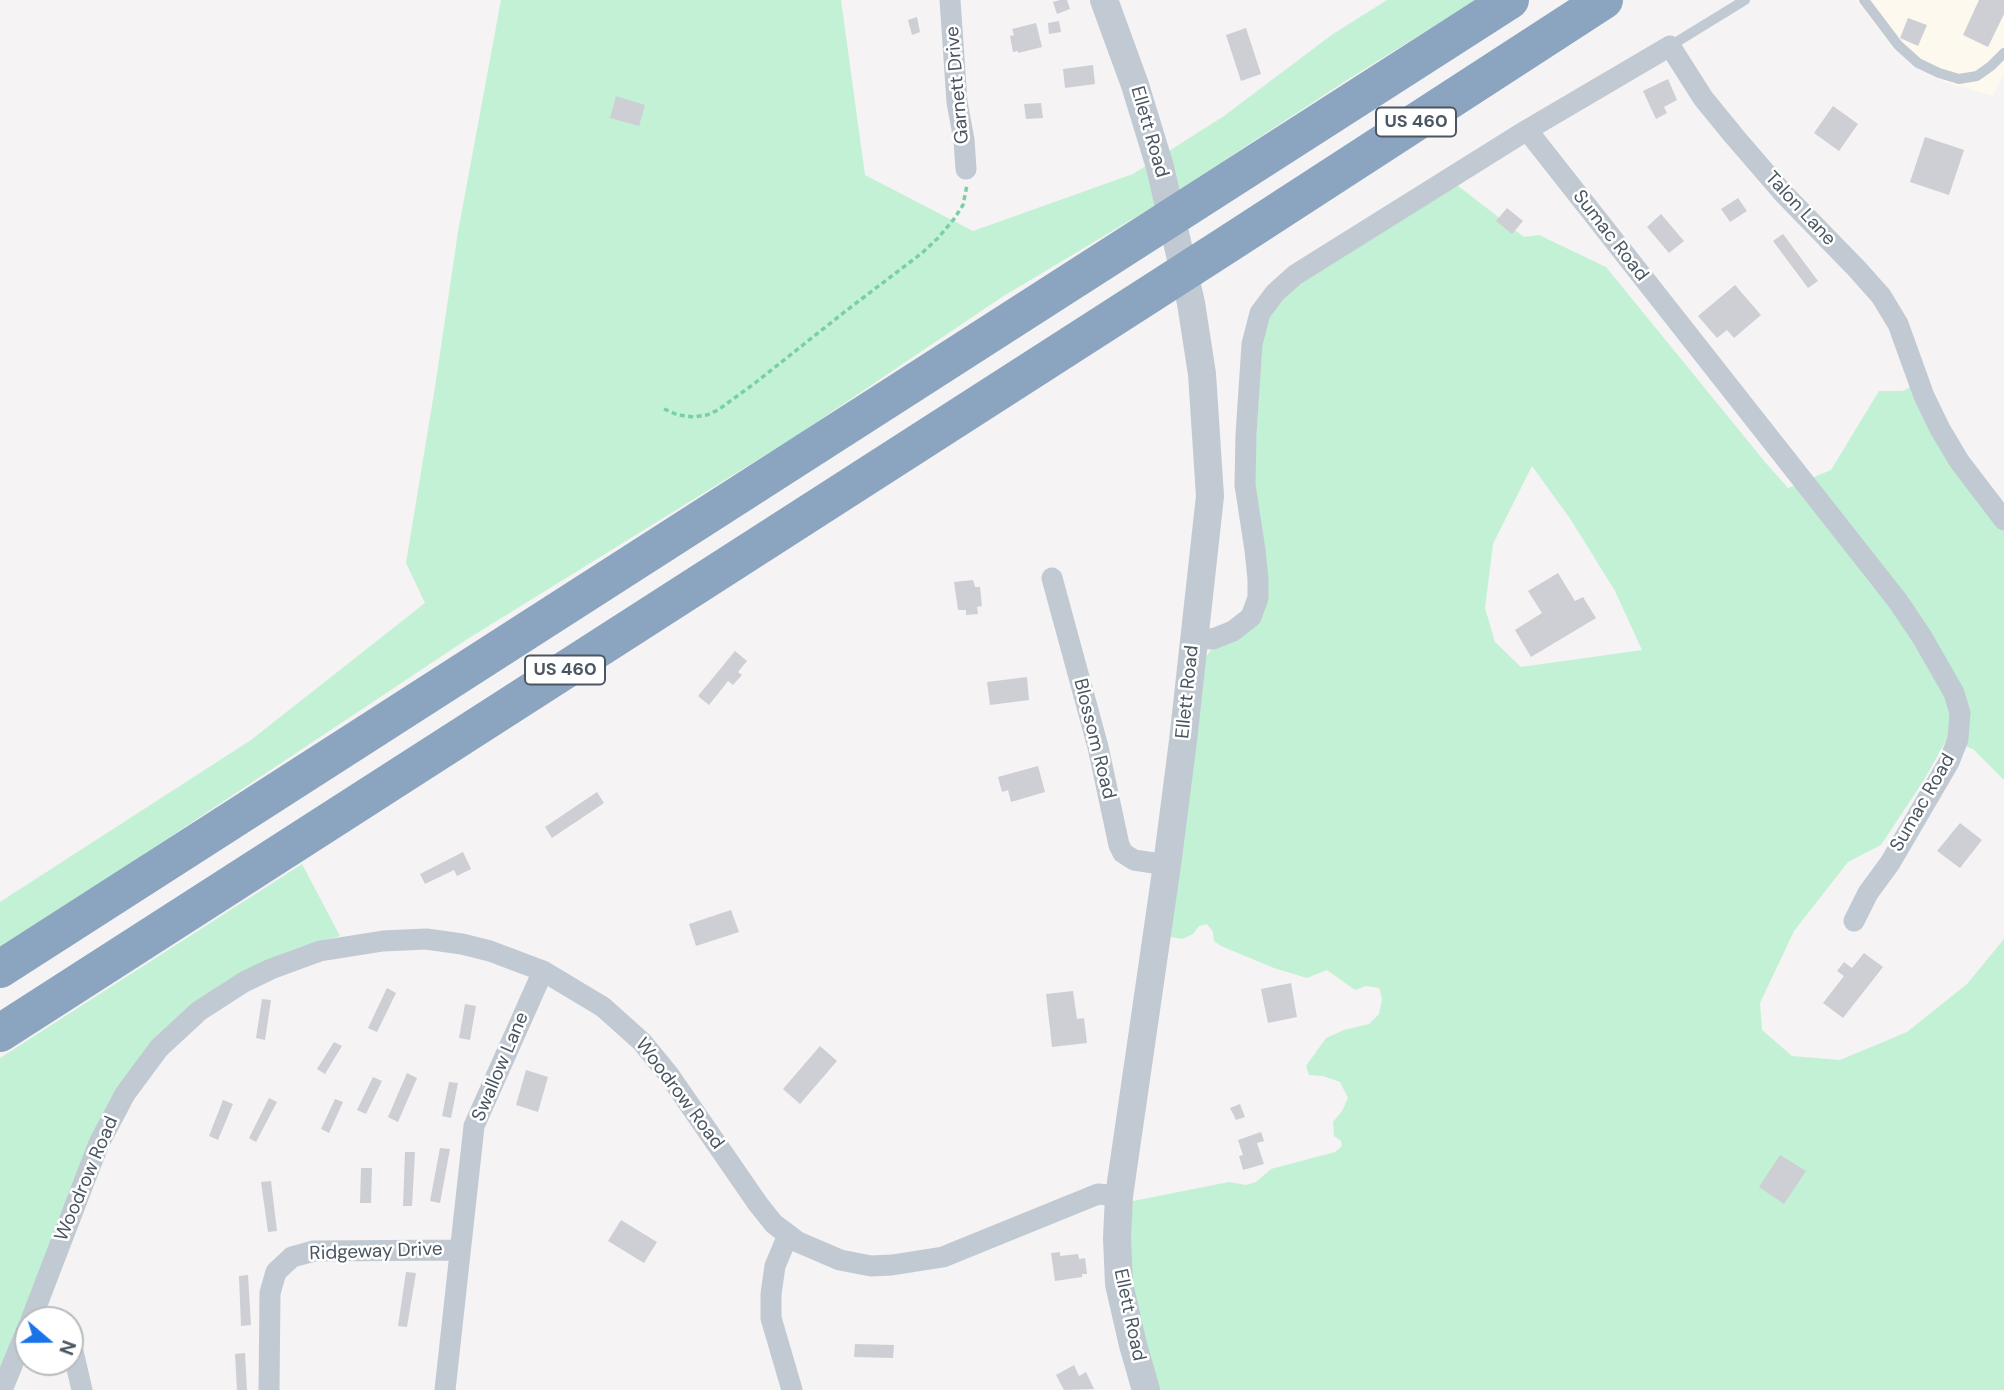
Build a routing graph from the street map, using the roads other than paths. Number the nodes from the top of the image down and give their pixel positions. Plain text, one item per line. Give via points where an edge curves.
1 (950, 0) edge
2 (1104, 0) edge
3 (1510, 0) edge
4 (1604, 0) edge
5 (1745, 0) edge
6 (1864, 0) edge
7 (1670, 46) junction
8 (2004, 53) edge
9 (1527, 130) junction
10 (966, 169) road end
11 (2004, 520) edge
12 (1052, 578) dead end
13 (1194, 638) junction
14 (1167, 865) junction
15 (1854, 921) dead end
16 (0, 969) edge
17 (542, 971) junction
18 (0, 1033) edge
19 (1119, 1196) junction
20 (788, 1235) junction
21 (460, 1250) junction
22 (39, 1306) edge
23 (14, 1363) edge
24 (2, 1390) edge
25 (270, 1390) edge
26 (445, 1390) edge
27 (792, 1390) edge
28 (1146, 1390) edge

1 - 10 street, Garnett Drive
2 - 13 street, Ellett Road via 1160,167 1202,374 1210,496
3 - 16 highway, US 460
4 - 18 highway, US 460
5 - 7 lane
6 - 8 lane via 1898,45 1918,63 1939,73 1959,79 1977,76
7 - 9 street
7 - 11 street, Talon Lane via 1734,135 1881,296 1898,324 1940,429
9 - 13 street via 1295,275 1260,313 1249,377 1245,485 1258,598 1251,617 1233,631 1213,639
9 - 15 street, Sumac Road via 1897,600 1954,693 1960,713 1950,762
12 - 14 street, Blossom Road via 1119,845 1134,860
13 - 14 street, Ellett Road
14 - 19 street, Ellett Road
17 - 20 street, Woodrow Road via 603,1007 642,1042 685,1096 758,1204
17 - 21 street, Swallow Lane via 474,1126
17 - 22 street, Woodrow Road via 462,944 426,939 383,941 298,958 221,996 159,1048 125,1094 99,1143
19 - 20 street, Woodrow Road via 1098,1194 943,1257 892,1265 840,1260
19 - 28 street, Ellett Road via 1119,1284
20 - 27 street via 775,1266 771,1318
21 - 25 street, Ridgeway Drive via 314,1251 292,1257 276,1272 270,1293
21 - 26 street, Ridgeway Drive
23 - 24 street, Woodrow Road

